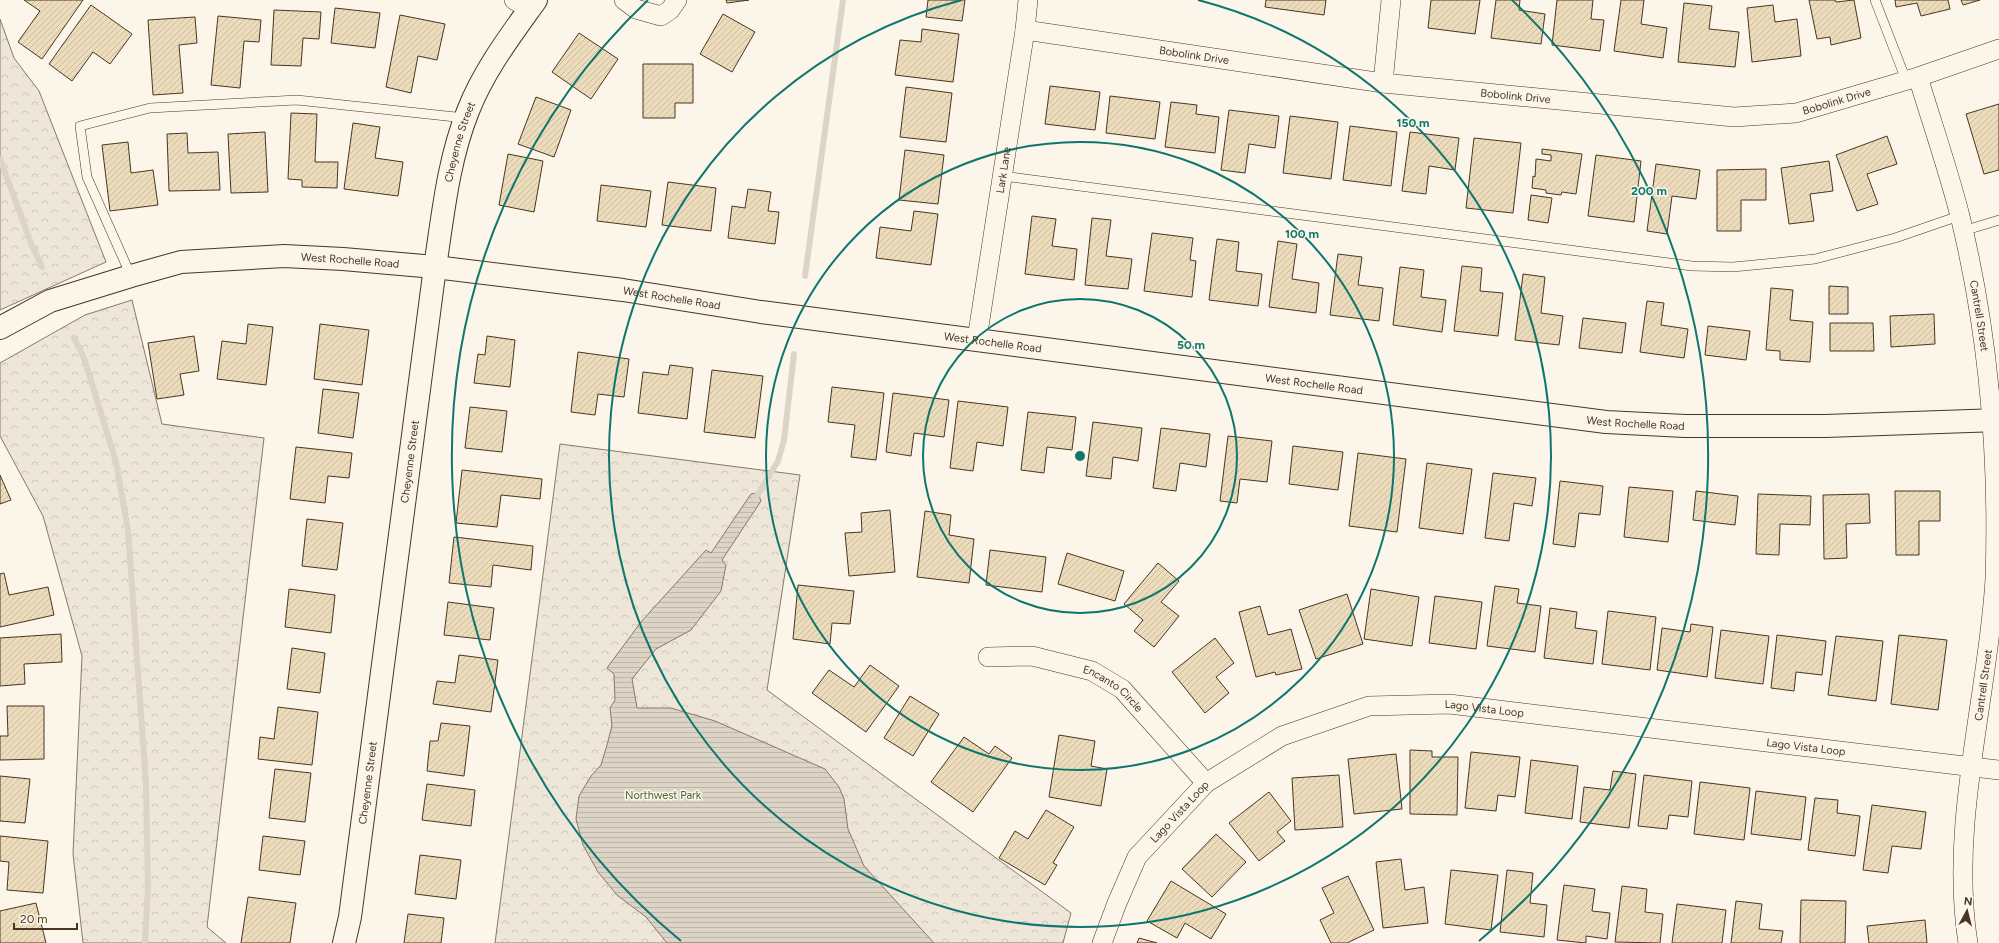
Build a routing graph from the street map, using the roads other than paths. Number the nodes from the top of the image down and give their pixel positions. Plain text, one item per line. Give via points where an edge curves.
1 (624, 0) edge
2 (677, 0) edge
3 (1028, 0) edge
4 (1391, 0) edge
5 (1875, 0) edge
6 (527, 3) edge
7 (1025, 30) junction
8 (1999, 50) edge
9 (1912, 79) junction
10 (1384, 83) junction
11 (465, 118) junction
12 (1002, 176) junction
13 (1999, 220) edge
14 (1961, 223) junction
15 (435, 267) junction
16 (131, 276) junction
17 (0, 328) edge
18 (977, 339) junction
19 (1996, 420) edge
20 (1996, 603) edge
21 (988, 657) dead end
22 (1972, 766) junction
23 (1999, 770) edge
24 (1206, 783) junction
25 (344, 943) edge
26 (1102, 943) edge
27 (1968, 943) edge

1 - 2 street via 636,9 661,16 670,10
3 - 7 street, Lark Lane
4 - 10 street
5 - 9 lane
6 - 11 street, Cheyenne Street
7 - 10 street, Bobolink Drive
7 - 12 street, Lark Lane
8 - 9 street, Bobolink Drive
9 - 10 street, Bobolink Drive via 1796,113 1734,117
9 - 14 street, Cantrell Street
11 - 15 street, Cheyenne Street via 450,164
11 - 16 lane via 297,100 150,108 80,126 87,177
12 - 14 lane via 1692,266 1733,267 1815,259
12 - 18 street, Lark Lane
13 - 14 lane
14 - 19 street, Cantrell Street via 1991,363
15 - 16 street, West Rochelle Road via 284,256 181,262
15 - 18 street, West Rochelle Road
15 - 25 street, Cheyenne Street via 351,909
16 - 17 street, West Rochelle Road via 50,301
18 - 19 street, West Rochelle Road via 1606,422 1685,426 1825,426
19 - 20 street, Cantrell Street
20 - 22 street, Cantrell Street
21 - 24 street, Encanto Circle via 1032,656 1092,671 1122,689
22 - 23 street, Lago Vista Loop
22 - 24 street, Lago Vista Loop via 1449,704 1369,706 1282,736
22 - 27 street, Cantrell Street via 1963,877
24 - 26 street, Lago Vista Loop via 1136,857

